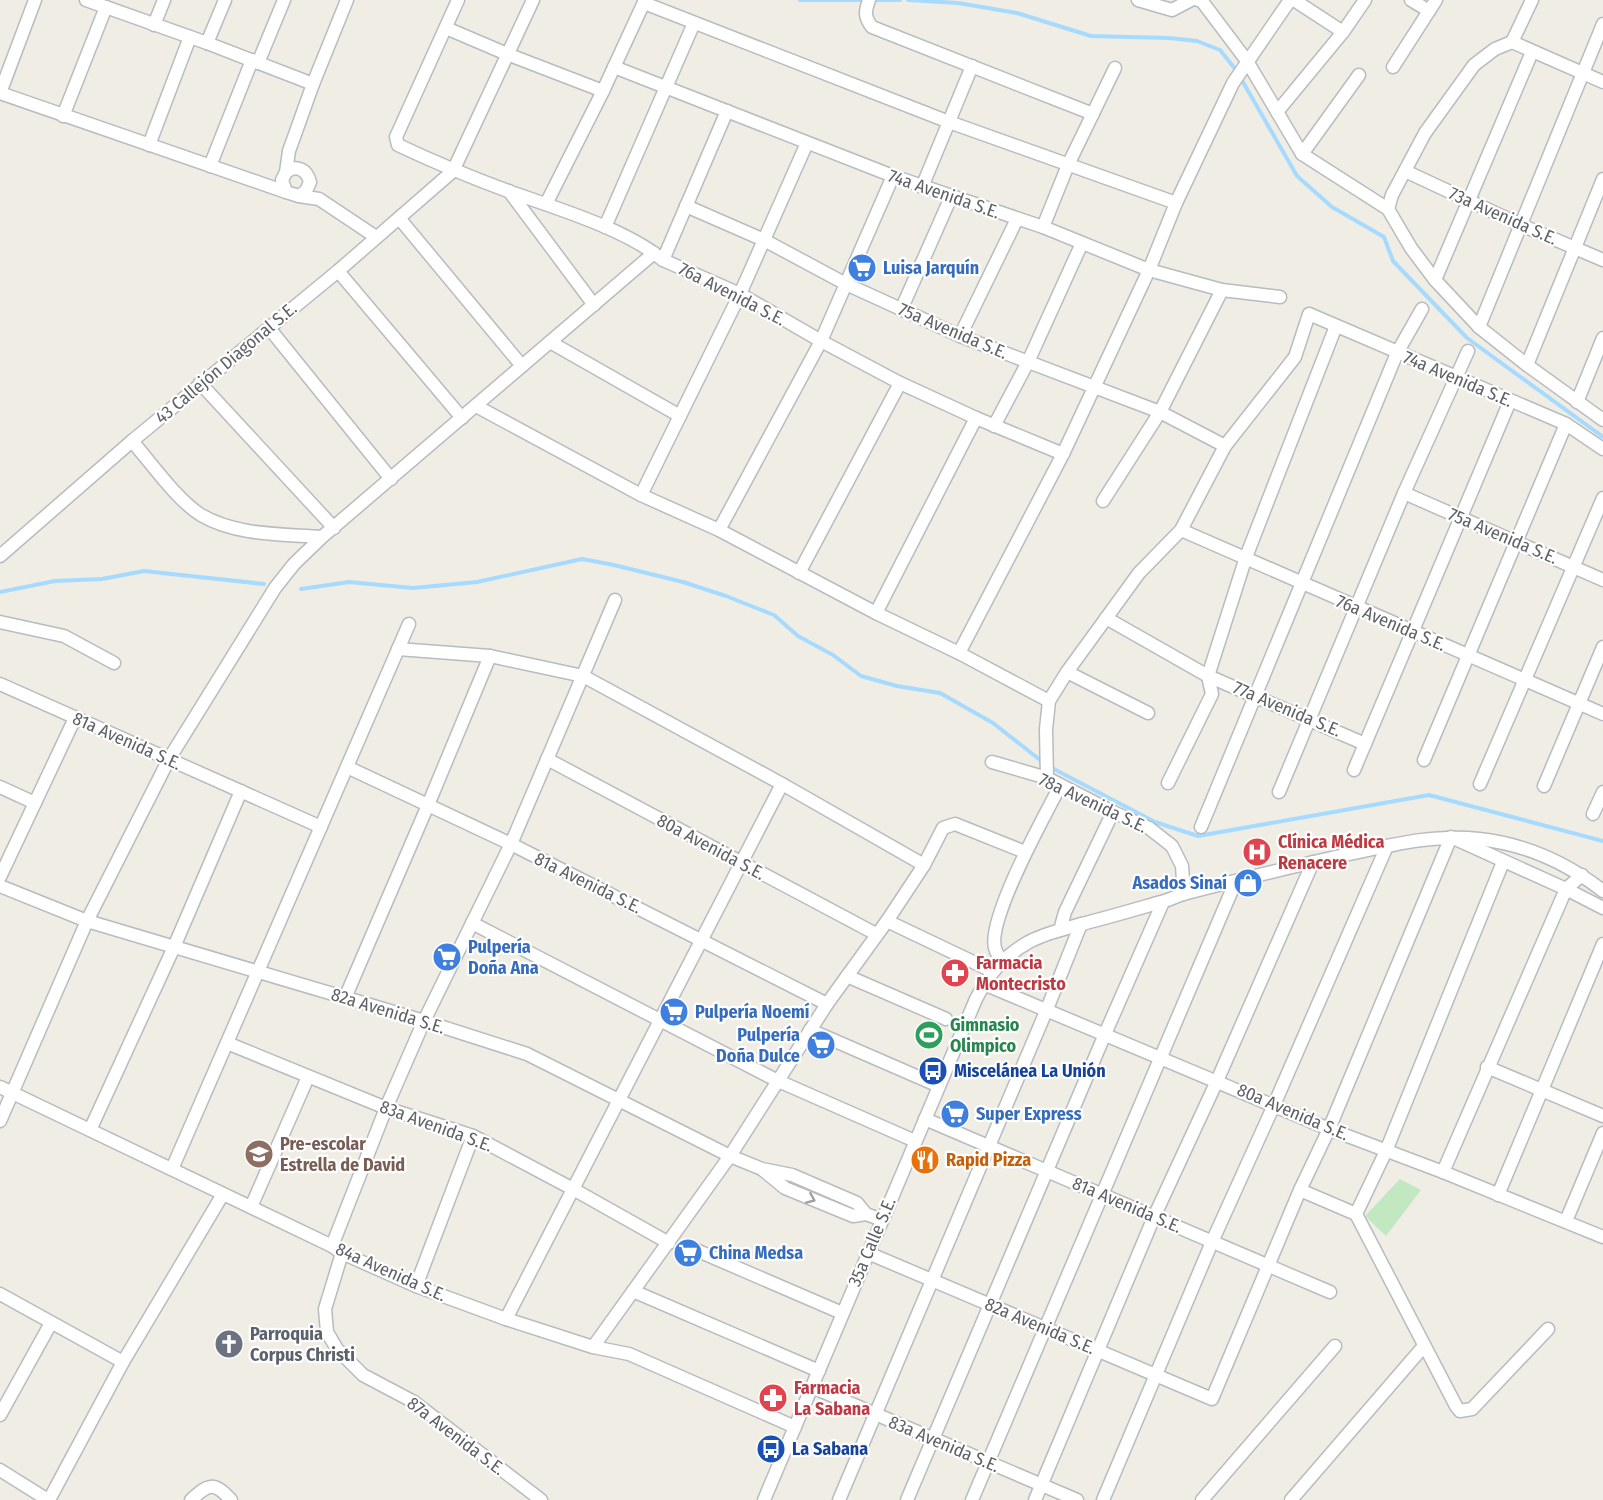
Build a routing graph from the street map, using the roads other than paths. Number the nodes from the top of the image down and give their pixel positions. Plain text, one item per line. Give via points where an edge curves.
1 (35, 0) edge
2 (164, 0) edge
3 (225, 0) edge
4 (284, 0) edge
5 (347, 0) edge
6 (458, 0) edge
7 (533, 0) edge
8 (1138, 0) edge
9 (1191, 0) edge
10 (1198, 0) edge
11 (1292, 0) edge
12 (1365, 0) edge
13 (1411, 0) edge
14 (1532, 0) edge
15 (644, 2) edge
16 (96, 3) edge
17 (867, 5) edge
18 (1432, 5) edge
19 (694, 23) junction
20 (1603, 24) edge
21 (154, 26) junction
22 (446, 28) junction
23 (1343, 32) junction
24 (190, 37) junction
25 (1512, 42) junction
26 (207, 43) junction
27 (1532, 52) junction
28 (507, 54) junction
29 (255, 62) junction
30 (972, 66) junction
31 (1244, 66) junction
32 (614, 67) junction
33 (1393, 67) dead end
34 (1115, 68) dead end
35 (1582, 74) junction
36 (1359, 75) dead end
37 (1603, 82) edge
38 (313, 84) junction
39 (666, 87) junction
40 (603, 91) junction
41 (0, 93) edge
42 (727, 111) junction
43 (1277, 112) junction
44 (1093, 114) junction
45 (63, 116) junction
46 (949, 122) junction
47 (807, 143) junction
48 (149, 145) junction
49 (289, 151) junction
50 (1302, 154) junction
51 (1068, 165) junction
52 (210, 166) junction
53 (299, 168) junction
54 (453, 171) junction
55 (1405, 171) junction
56 (284, 174) junction
57 (893, 176) junction
58 (309, 178) junction
59 (1603, 179) edge
60 (264, 184) junction
61 (922, 187) junction
62 (509, 191) junction
63 (286, 192) junction
64 (299, 196) junction
65 (951, 197) junction
66 (319, 199) junction
67 (1468, 201) junction
68 (1176, 203) junction
69 (546, 204) junction
70 (686, 206) junction
71 (1388, 208) junction
72 (399, 219) junction
73 (1017, 219) junction
74 (1521, 225) junction
75 (605, 227) junction
76 (1042, 227) junction
77 (376, 237) junction
78 (764, 240) junction
79 (1082, 243) junction
80 (1575, 248) junction
81 (658, 256) junction
82 (1603, 260) edge
83 (1149, 270) junction
84 (338, 271) junction
85 (1435, 280) junction
86 (846, 284) junction
87 (1222, 290) junction
88 (740, 294) junction
89 (1280, 297) dead end
90 (594, 305) junction
91 (1422, 309) dead end
92 (901, 310) junction
93 (1336, 326) junction
94 (1479, 327) junction
95 (269, 328) junction
96 (960, 336) junction
97 (1603, 338) edge
98 (821, 341) junction
99 (550, 342) junction
100 (1468, 351) dead end
101 (1397, 353) junction
102 (1028, 362) junction
103 (1527, 365) junction
104 (522, 366) junction
105 (1456, 377) junction
106 (200, 383) junction
107 (900, 383) junction
108 (1094, 387) junction
109 (1510, 401) junction
110 (1577, 402) junction
111 (476, 406) junction
112 (1160, 412) junction
113 (680, 416) junction
114 (462, 418) junction
115 (976, 418) junction
116 (1603, 420) edge
117 (1566, 424) junction
118 (994, 426) junction
119 (132, 441) junction
120 (1225, 446) junction
121 (1603, 449) edge
122 (1063, 454) junction
123 (391, 479) junction
124 (1404, 494) junction
125 (641, 495) junction
126 (1603, 498) edge
127 (1103, 501) dead end
128 (1461, 518) junction
129 (334, 528) junction
130 (719, 530) junction
131 (1181, 530) junction
132 (322, 537) junction
133 (1516, 543) junction
134 (0, 556) edge
135 (1246, 557) junction
136 (1574, 566) junction
137 (799, 573) junction
138 (1603, 580) edge
139 (1302, 584) junction
140 (615, 600) dead end
141 (1356, 608) junction
142 (876, 613) junction
143 (1106, 618) junction
144 (0, 622) edge
145 (409, 624) dead end
146 (1412, 632) junction
147 (1603, 647) edge
148 (398, 649) junction
149 (959, 653) junction
150 (490, 656) junction
151 (1469, 657) junction
152 (114, 663) dead end
153 (1067, 672) junction
154 (583, 675) junction
155 (1208, 676) junction
156 (1525, 681) junction
157 (0, 684) edge
158 (1256, 695) junction
159 (1049, 701) junction
160 (1579, 704) junction
161 (1148, 713) dead end
162 (1603, 714) edge
163 (75, 718) junction
164 (1310, 719) junction
165 (1365, 744) junction
166 (169, 759) junction
167 (547, 759) junction
168 (1424, 760) dead end
169 (992, 762) dead end
170 (347, 767) junction
171 (1354, 770) dead end
172 (1047, 778) junction
173 (1168, 783) dead end
174 (782, 784) junction
175 (1480, 784) dead end
176 (1060, 786) junction
177 (1544, 786) dead end
178 (0, 787) edge
179 (241, 791) junction
180 (1279, 792) dead end
181 (1603, 792) edge
182 (35, 803) junction
183 (428, 806) junction
184 (1113, 812) junction
185 (1593, 814) dead end
186 (321, 827) junction
187 (1202, 827) dead end
188 (1451, 837) junction
189 (511, 844) junction
190 (1387, 846) junction
191 (1025, 852) junction
192 (1313, 862) junction
193 (1503, 862) junction
194 (741, 863) junction
195 (924, 865) junction
196 (1582, 874) junction
197 (0, 877) edge
198 (1235, 883) junction
199 (0, 886) edge
200 (1566, 889) junction
201 (1603, 891) edge
202 (1184, 894) junction
203 (1163, 902) junction
204 (1603, 908) edge
205 (87, 921) junction
206 (887, 921) junction
207 (472, 923) junction
208 (1081, 924) junction
209 (1060, 930) junction
210 (876, 934) junction
211 (702, 939) junction
212 (1603, 944) edge
213 (174, 947) junction
214 (1001, 961) junction
215 (992, 971) junction
216 (257, 972) junction
217 (847, 976) junction
218 (984, 984) junction
219 (345, 998) junction
220 (826, 1004) junction
221 (1047, 1009) junction
222 (946, 1019) dead end
223 (660, 1020) junction
224 (424, 1021) junction
225 (810, 1030) junction
226 (1105, 1034) junction
227 (227, 1043) junction
228 (1160, 1057) junction
229 (1487, 1067) junction
230 (308, 1077) junction
231 (776, 1080) junction
232 (1217, 1080) junction
233 (939, 1086) junction
234 (0, 1087) edge
235 (1542, 1090) junction
236 (12, 1092) junction
237 (619, 1100) junction
238 (1274, 1105) junction
239 (386, 1108) junction
240 (1603, 1116) edge
241 (925, 1119) junction
242 (0, 1121) edge
243 (1329, 1129) junction
244 (90, 1130) junction
245 (1603, 1133) edge
246 (473, 1136) junction
247 (915, 1141) junction
248 (989, 1147) junction
249 (1386, 1151) junction
250 (730, 1156) junction
251 (1591, 1162) junction
252 (1603, 1167) edge
253 (172, 1169) junction
254 (1047, 1171) junction
255 (1443, 1172) junction
256 (573, 1189) junction
257 (1300, 1190) junction
258 (224, 1194) junction
259 (1101, 1194) junction
260 (1498, 1195) junction
261 (251, 1207) junction
262 (1356, 1214) junction
263 (1154, 1217) junction
264 (882, 1220) junction
265 (1566, 1221) junction
266 (1603, 1237) edge
267 (1212, 1242) junction
268 (669, 1243) junction
269 (689, 1247) dead end
270 (337, 1249) junction
271 (868, 1253) junction
272 (1268, 1266) junction
273 (932, 1281) junction
274 (416, 1286) junction
275 (633, 1291) junction
276 (1329, 1292) dead end
277 (0, 1294) edge
278 (990, 1305) junction
279 (842, 1313) junction
280 (506, 1318) junction
281 (51, 1323) junction
282 (1045, 1328) junction
283 (1548, 1329) dead end
284 (1335, 1346) dead end
285 (1424, 1346) junction
286 (593, 1347) junction
287 (1098, 1351) junction
288 (123, 1362) junction
289 (819, 1371) junction
290 (1156, 1376) junction
291 (812, 1387) junction
292 (876, 1414) junction
293 (0, 1415) edge
294 (795, 1427) junction
295 (933, 1439) junction
296 (988, 1462) junction
297 (0, 1470) edge
298 (1041, 1485) junction
299 (49, 1500) edge
300 (191, 1500) edge
301 (231, 1500) edge
302 (541, 1500) edge
303 (764, 1500) edge
304 (839, 1500) edge
305 (907, 1500) edge
306 (972, 1500) edge
307 (1035, 1500) edge
308 (1077, 1500) edge
309 (1103, 1500) edge
310 (1202, 1500) edge
311 (1291, 1500) edge

1 - 41 street
2 - 21 street
3 - 26 street
4 - 29 street
5 - 38 street
6 - 22 street
7 - 28 street
8 - 9 street via 1172,10
10 - 31 street
11 - 23 street
11 - 31 street
12 - 23 street
13 - 18 street
14 - 25 street
15 - 19 street
15 - 32 street
16 - 21 street
16 - 45 street
17 - 30 street via 866,19 872,27
18 - 33 street
19 - 39 street
19 - 46 street
20 - 35 street
21 - 24 street
22 - 28 street
22 - 54 street, 76a Avenida S.E. via 396,137 398,145
23 - 43 street
24 - 26 street
24 - 48 street
25 - 27 street
25 - 55 street via 1474,65 1425,133
26 - 29 street
27 - 35 street
27 - 67 street
28 - 40 street
28 - 54 street
29 - 38 street
29 - 52 street
30 - 44 street
30 - 46 street
31 - 43 street
31 - 68 street
32 - 39 street, 74a Avenida S.E.
32 - 40 street
34 - 44 street
35 - 37 street
35 - 74 street
36 - 50 street
38 - 49 street
39 - 42 street, 74a Avenida S.E.
39 - 75 street
40 - 69 street
41 - 45 street
42 - 47 street, 74a Avenida S.E.
42 - 70 street
43 - 50 street
44 - 51 street
45 - 48 street
46 - 51 street
46 - 61 street
47 - 57 street, 74a Avenida S.E.
47 - 78 street
48 - 52 street
49 - 53 street
49 - 56 street
50 - 71 street
51 - 68 street
51 - 76 street
52 - 60 street
53 - 56 street
53 - 58 street
54 - 62 street, 76a Avenida S.E.
54 - 72 street, 43 Callejón Diagonal S.E.
55 - 67 street, 73a Avenida S.E.
55 - 71 street
56 - 60 street
56 - 63 street via 282,185
57 - 61 street, 74a Avenida S.E.
57 - 86 street
58 - 64 street via 309,187
58 - 66 street
59 - 80 street
60 - 63 street
61 - 65 street, 74a Avenida S.E.
62 - 69 street, 76a Avenida S.E.
62 - 90 street
63 - 64 street
64 - 66 street
65 - 73 street, 74a Avenida S.E.
65 - 92 street
66 - 77 street
67 - 74 street, 73a Avenida S.E.
67 - 85 street
68 - 83 street
69 - 75 street, 76a Avenida S.E.
70 - 78 street, 75a Avenida S.E.
70 - 81 street
71 - 85 street
72 - 77 street, 43 Callejón Diagonal S.E.
72 - 104 street
73 - 76 street, 74a Avenida S.E.
73 - 96 street
74 - 80 street, 73a Avenida S.E.
74 - 94 street
75 - 81 street, 76a Avenida S.E.
76 - 79 street, 74a Avenida S.E.
77 - 84 street, 43 Callejón Diagonal S.E.
78 - 86 street, 75a Avenida S.E.
78 - 88 street
79 - 83 street, 74a Avenida S.E.
79 - 102 street
80 - 82 street, 73a Avenida S.E.
80 - 103 street
81 - 88 street, 76a Avenida S.E.
81 - 90 street
83 - 87 street, 74a Avenida S.E.
83 - 108 street
84 - 95 street, 43 Callejón Diagonal S.E.
84 - 114 street
85 - 94 street
86 - 92 street, 75a Avenida S.E.
86 - 98 street
87 - 89 street, 74a Avenida S.E.
87 - 112 street
88 - 98 street, 76a Avenida S.E.
88 - 113 street
90 - 99 street
91 - 101 street
92 - 96 street, 75a Avenida S.E.
93 - 101 street, 74a Avenida S.E.
93 - 120 street, 74a Avenida S.E. via 1309,314 1295,357
93 - 135 street
94 - 103 street
95 - 106 street, 43 Callejón Diagonal S.E.
95 - 123 street
96 - 102 street, 75a Avenida S.E.
97 - 110 street
98 - 107 street, 76a Avenida S.E.
98 - 130 street
99 - 104 street
99 - 113 street
100 - 105 street
101 - 105 street, 74a Avenida S.E.
101 - 139 street
102 - 108 street, 75a Avenida S.E.
102 - 118 street
103 - 110 street
104 - 111 street
105 - 109 street, 74a Avenida S.E.
105 - 124 street
106 - 119 street, 43 Callejón Diagonal S.E.
106 - 129 street
107 - 115 street, 76a Avenida S.E.
107 - 137 street
108 - 112 street, 75a Avenida S.E.
108 - 122 street
109 - 117 street, 74a Avenida S.E.
109 - 128 street
110 - 116 street
111 - 114 street
111 - 125 street
112 - 120 street, 75a Avenida S.E.
112 - 127 street
113 - 125 street
114 - 123 street
115 - 118 street, 76a Avenida S.E.
115 - 142 street
117 - 121 street, 74a Avenida S.E.
117 - 133 street
118 - 122 street, 76a Avenida S.E.
119 - 132 street via 200,514 245,530
119 - 134 street, 43 Callejón Diagonal S.E.
120 - 131 street
122 - 149 street
123 - 129 street
124 - 128 street, 75a Avenida S.E.
124 - 141 street
125 - 130 street
126 - 136 street
128 - 133 street, 75a Avenida S.E.
128 - 146 street
129 - 132 street
130 - 137 street
131 - 135 street, 76a Avenida S.E.
131 - 143 street via 1139,573
132 - 166 street via 275,588
133 - 136 street, 75a Avenida S.E.
133 - 151 street
135 - 139 street, 76a Avenida S.E.
135 - 155 street
136 - 138 street, 75a Avenida S.E.
136 - 156 street
137 - 142 street
139 - 141 street, 76a Avenida S.E.
139 - 158 street
140 - 154 street, 87a Avenida S.E.
141 - 146 street, 76a Avenida S.E.
141 - 164 street
142 - 149 street
143 - 153 street
143 - 155 street, 77a Avenida S.E.
144 - 152 street via 64,636
145 - 148 street
146 - 151 street, 76a Avenida S.E.
146 - 165 street
147 - 160 street
148 - 150 street
148 - 170 street
149 - 159 street
150 - 154 street
150 - 183 street
151 - 156 street, 76a Avenida S.E.
151 - 168 street
153 - 159 street
153 - 161 street
154 - 167 street, 87a Avenida S.E.
154 - 174 street
155 - 158 street, 77a Avenida S.E.
155 - 173 street via 1212,693
156 - 160 street, 76a Avenida S.E.
156 - 175 street
157 - 163 street, 81a Avenida S.E.
158 - 164 street, 77a Avenida S.E.
158 - 187 street
159 - 172 street
160 - 162 street, 76a Avenida S.E.
160 - 177 street
163 - 166 street, 81a Avenida S.E.
163 - 182 street
164 - 165 street, 77a Avenida S.E.
164 - 180 street
165 - 171 street
166 - 179 street, 81a Avenida S.E.
166 - 205 street
167 - 189 street, 87a Avenida S.E.
167 - 194 street, 80a Avenida S.E.
169 - 172 street, 78a Avenida S.E.
170 - 183 street, 81a Avenida S.E.
170 - 186 street
172 - 176 street, 78a Avenida S.E.
174 - 194 street
174 - 195 street
176 - 184 street, 78a Avenida S.E.
176 - 191 street
178 - 182 street
179 - 186 street, 81a Avenida S.E.
179 - 213 street
181 - 185 street
182 - 197 street
183 - 189 street, 81a Avenida S.E.
183 - 219 street
184 - 202 street, 78a Avenida S.E. via 1149,828 1172,846 1182,866
184 - 209 street
186 - 216 street
188 - 190 street
188 - 193 street
188 - 196 street via 1515,845
188 - 243 street
189 - 207 street, 87a Avenida S.E.
189 - 211 street, 81a Avenida S.E.
190 - 192 street
190 - 238 street
191 - 195 street via 955,824 943,828
191 - 214 street via 995,928 995,948
192 - 198 street
192 - 232 street
193 - 200 street
193 - 249 street
194 - 210 street, 80a Avenida S.E.
194 - 211 street
195 - 206 street
196 - 200 street
196 - 201 street
198 - 202 street
198 - 228 street
199 - 205 street, 82a Avenida S.E.
200 - 204 street
200 - 229 street
202 - 203 street, 35a Calle S.E.
203 - 208 street, 35a Calle S.E.
203 - 226 street
205 - 213 street, 82a Avenida S.E.
205 - 236 street
206 - 210 street
206 - 215 street
207 - 223 street
207 - 224 street, 87a Avenida S.E.
208 - 209 street, 35a Calle S.E.
208 - 221 street
209 - 214 street, 35a Calle S.E. via 1028,942
210 - 217 street
211 - 220 street, 81a Avenida S.E.
211 - 223 street
212 - 235 street
213 - 216 street, 82a Avenida S.E.
213 - 244 street
214 - 215 street, 35a Calle S.E.
215 - 218 street, 35a Calle S.E.
216 - 219 street, 82a Avenida S.E.
216 - 227 street
217 - 220 street
217 - 222 street
218 - 221 street, 80a Avenida S.E.
218 - 233 street, 35a Calle S.E.
219 - 224 street, 82a Avenida S.E.
220 - 225 street
221 - 226 street, 80a Avenida S.E.
221 - 248 street
223 - 231 street
223 - 237 street
224 - 237 street, 82a Avenida S.E. via 527,1054
224 - 239 street, 87a Avenida S.E.
225 - 231 street
225 - 233 street
226 - 228 street, 80a Avenida S.E.
226 - 254 street
227 - 230 street, 83a Avenida S.E.
227 - 253 street
228 - 232 street, 80a Avenida S.E.
228 - 259 street
229 - 235 street
229 - 255 street
230 - 239 street, 83a Avenida S.E.
230 - 261 street
231 - 247 street
231 - 250 street
232 - 238 street, 80a Avenida S.E.
232 - 263 street
233 - 241 street, 35a Calle S.E.
234 - 236 street, 84a Avenida S.E.
235 - 240 street
235 - 260 street
236 - 242 street
236 - 244 street, 84a Avenida S.E.
237 - 250 street, 82a Avenida S.E.
237 - 256 street
238 - 243 street, 80a Avenida S.E.
238 - 267 street
239 - 246 street, 83a Avenida S.E.
239 - 270 street, 87a Avenida S.E.
241 - 247 street, 35a Calle S.E.
241 - 248 street, 81a Avenida S.E.
243 - 249 street, 80a Avenida S.E.
243 - 257 street
244 - 253 street, 84a Avenida S.E.
245 - 251 street
246 - 256 street, 83a Avenida S.E.
246 - 274 street
247 - 264 street, 35a Calle S.E.
248 - 254 street, 81a Avenida S.E.
248 - 273 street
249 - 255 street, 80a Avenida S.E.
249 - 262 street
250 - 264 street, 82a Avenida S.E. via 762,1169 785,1188 853,1216 866,1214
250 - 268 street
251 - 252 street
251 - 265 street
253 - 258 street, 84a Avenida S.E.
254 - 259 street, 81a Avenida S.E.
254 - 278 street
255 - 260 street, 80a Avenida S.E.
256 - 268 street, 83a Avenida S.E.
256 - 280 street
257 - 262 street
257 - 272 street
258 - 261 street, 84a Avenida S.E.
258 - 288 street
259 - 263 street, 81a Avenida S.E.
259 - 282 street
260 - 265 street, 80a Avenida S.E.
261 - 270 street, 84a Avenida S.E.
262 - 285 street
263 - 267 street, 81a Avenida S.E.
263 - 287 street
264 - 271 street, 35a Calle S.E.
265 - 266 street, 80a Avenida S.E.
267 - 272 street, 81a Avenida S.E.
267 - 290 street
268 - 275 street
269 - 279 street
270 - 274 street, 84a Avenida S.E.
270 - 302 street, 87a Avenida S.E. via 325,1309 327,1332 337,1349 363,1375 414,1402
271 - 273 street, 82a Avenida S.E.
271 - 279 street, 35a Calle S.E.
272 - 276 street, 81a Avenida S.E.
272 - 290 street, 82a Avenida S.E. via 1212,1399
273 - 278 street, 82a Avenida S.E.
273 - 292 street
274 - 280 street, 84a Avenida S.E.
275 - 286 street
275 - 289 street
277 - 281 street
278 - 282 street, 82a Avenida S.E.
278 - 295 street
279 - 289 street, 35a Calle S.E.
280 - 286 street, 84a Avenida S.E.
281 - 288 street
281 - 293 street
282 - 287 street, 82a Avenida S.E.
282 - 296 street
283 - 285 street via 1465,1412 1456,1406
284 - 310 street
285 - 311 street
286 - 294 street, 84a Avenida S.E. via 630,1354
287 - 290 street, 82a Avenida S.E.
287 - 298 street
288 - 299 street
289 - 291 street, 35a Calle S.E.
290 - 309 street
291 - 292 street, 83a Avenida S.E.
291 - 294 street, 35a Calle S.E.
292 - 295 street, 83a Avenida S.E.
292 - 304 street
294 - 303 street, 35a Calle S.E.
295 - 296 street, 83a Avenida S.E.
295 - 305 street
296 - 298 street, 83a Avenida S.E.
296 - 306 street
297 - 299 street
298 - 307 street
298 - 308 street, 83a Avenida S.E.
300 - 301 street via 209,1486

